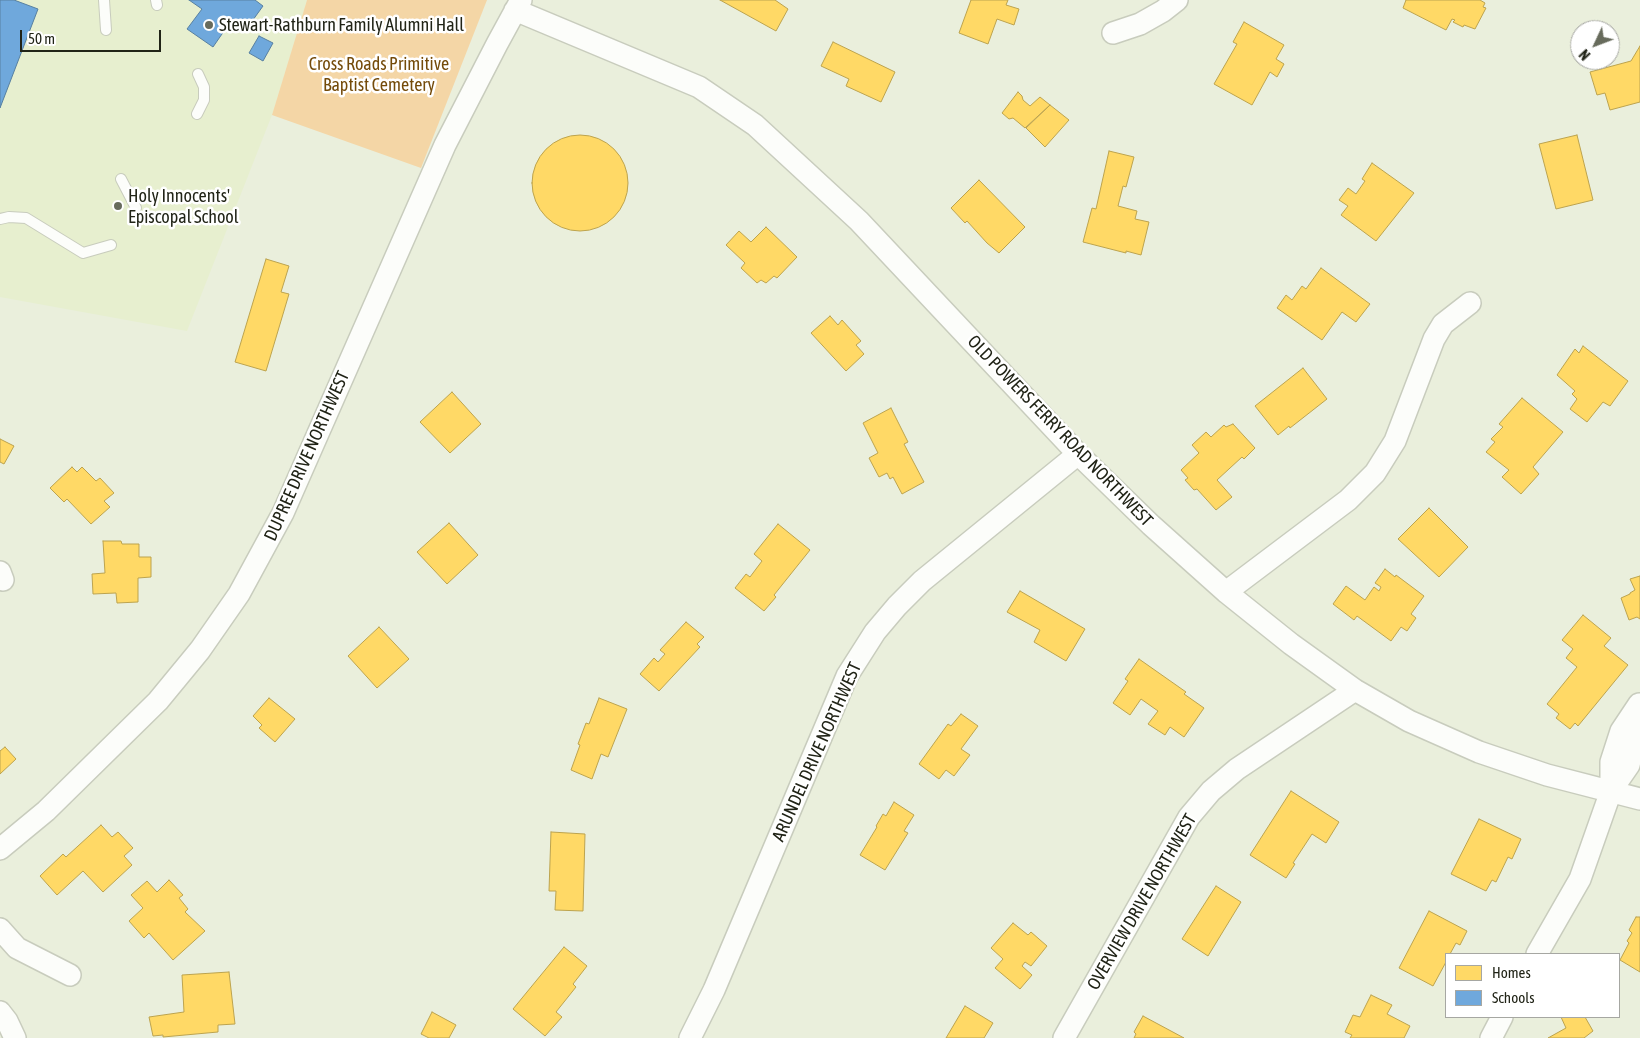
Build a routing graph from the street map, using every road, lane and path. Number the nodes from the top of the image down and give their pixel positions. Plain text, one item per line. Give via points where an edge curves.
1 (104, 0) edge
2 (1177, 0) edge
3 (518, 5) edge
4 (106, 30) dead end
5 (1113, 33) dead end
6 (198, 74) dead end
7 (198, 114) dead end
8 (121, 179) dead end
9 (136, 208) dead end
10 (0, 219) edge
11 (111, 245) dead end
12 (1470, 303) dead end
13 (1078, 454) junction
14 (1226, 592) junction
15 (1355, 690) junction
16 (1637, 707) edge
17 (1611, 791) junction
18 (1640, 799) edge
19 (0, 849) edge
20 (0, 929) edge
21 (1538, 953) edge
22 (70, 976) dead end
23 (0, 1012) edge
24 (1501, 1018) edge
25 (15, 1038) edge
26 (690, 1038) edge
27 (1064, 1038) edge
28 (1491, 1038) edge

1 - 4 lane
2 - 5 street via 1140,24
3 - 13 street, OLD POWERS FERRY ROAD NORTHWEST via 698,88 755,125 859,221
3 - 19 street, DUPREE DRIVE NORTHWEST via 445,145 284,513 239,594 200,650 158,701 46,811
6 - 7 lane via 204,87 204,100
8 - 9 lane
10 - 11 lane via 26,218 83,253
12 - 14 street via 1444,324 1434,339 1395,441 1375,473 1348,500
13 - 14 street, OLD POWERS FERRY ROAD NORTHWEST via 1150,525
13 - 26 street, ARUNDEL DRIVE NORTHWEST via 922,581 875,632 847,676 714,990
14 - 15 street, OLD POWERS FERRY ROAD NORTHWEST
15 - 17 street, OLD POWERS FERRY ROAD NORTHWEST via 1409,721 1479,752 1547,775
15 - 27 street, OVERVIEW DRIVE NORTHWEST via 1237,769 1189,816
16 - 17 street via 1622,727 1611,762
17 - 18 street, OLD POWERS FERRY ROAD NORTHWEST
17 - 21 street via 1580,880
20 - 22 street via 18,948
23 - 25 street
24 - 28 street

